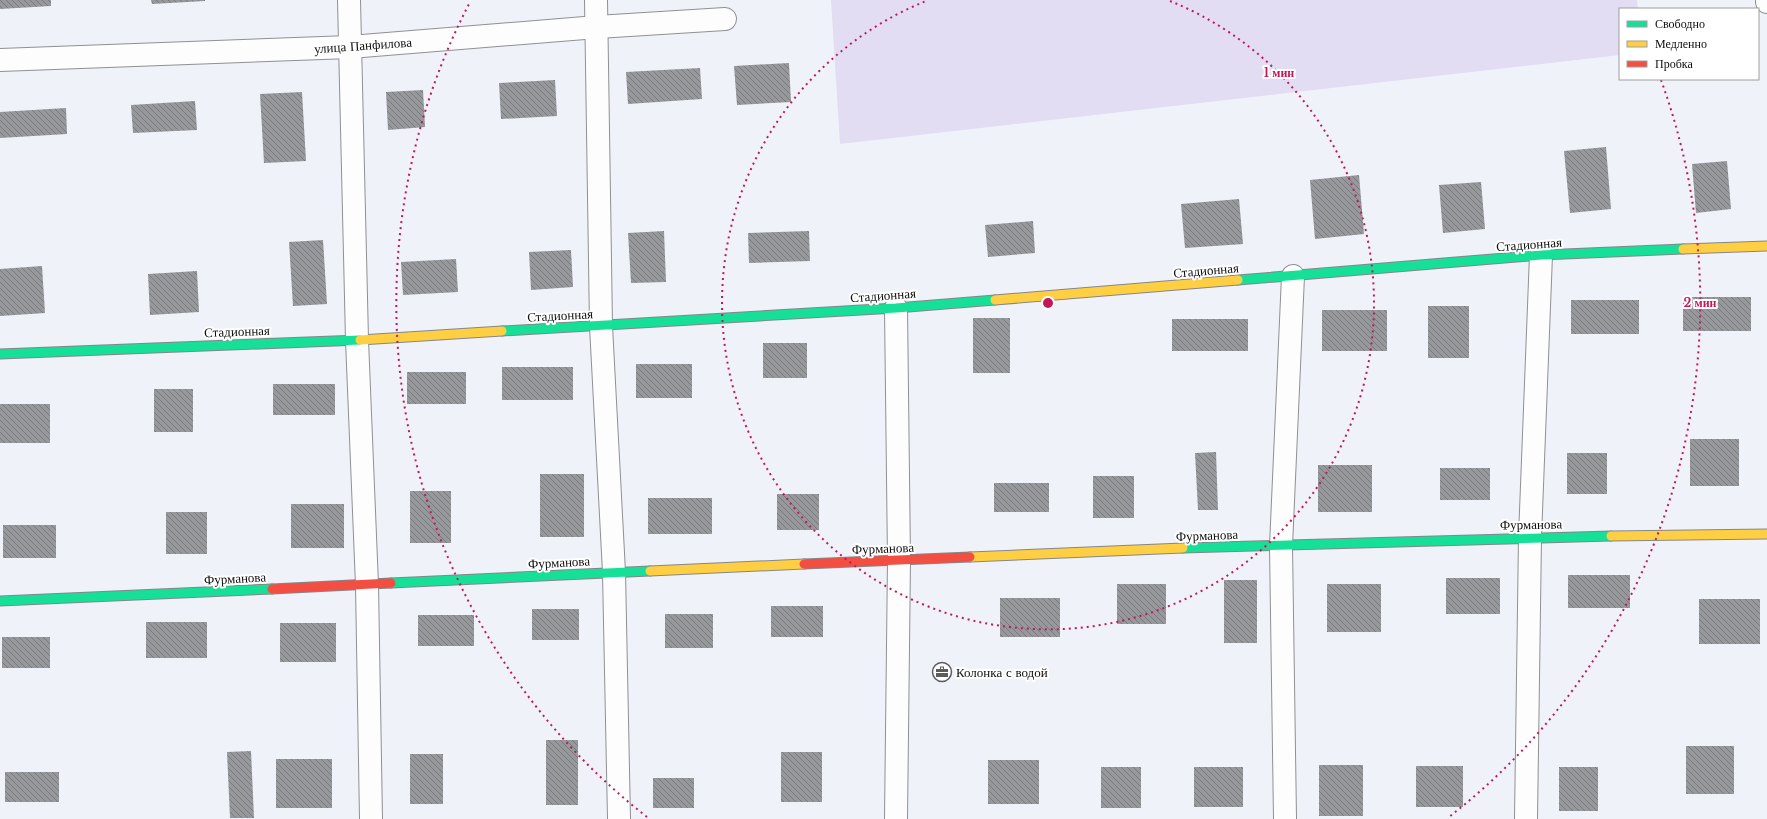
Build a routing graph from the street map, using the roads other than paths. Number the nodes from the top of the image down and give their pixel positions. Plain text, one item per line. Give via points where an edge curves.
1 (349, 0) edge
2 (596, 0) edge
3 (725, 19) dead end
4 (597, 27) junction
5 (350, 47) junction
6 (0, 60) edge
7 (1767, 246) edge
8 (1541, 255) junction
9 (1293, 276) junction
10 (896, 308) junction
11 (601, 326) junction
12 (357, 340) junction
13 (0, 354) edge
14 (1767, 534) edge
15 (1530, 537) junction
16 (1281, 546) junction
17 (899, 560) junction
18 (614, 572) junction
19 (367, 585) junction
20 (0, 601) edge
21 (371, 819) edge
22 (618, 819) edge
23 (896, 819) edge
24 (1285, 819) edge
25 (1526, 819) edge

1 - 5 street
2 - 4 street
3 - 4 street, улица Панфилова
4 - 5 street, улица Панфилова
4 - 11 street
5 - 6 street, улица Панфилова
5 - 12 street
7 - 8 street, Стадионная
8 - 9 street, Стадионная
8 - 15 street
9 - 10 street, Стадионная
9 - 16 street
10 - 11 street, Стадионная
10 - 17 street
11 - 12 street, Стадионная
11 - 18 street
12 - 13 street, Стадионная
12 - 19 street
14 - 15 street, Фурманова
15 - 16 street, Фурманова
15 - 25 street
16 - 17 street, Фурманова
16 - 24 street
17 - 18 street, Фурманова
17 - 23 street
18 - 19 street, Фурманова
18 - 22 street
19 - 20 street, Фурманова
19 - 21 street

